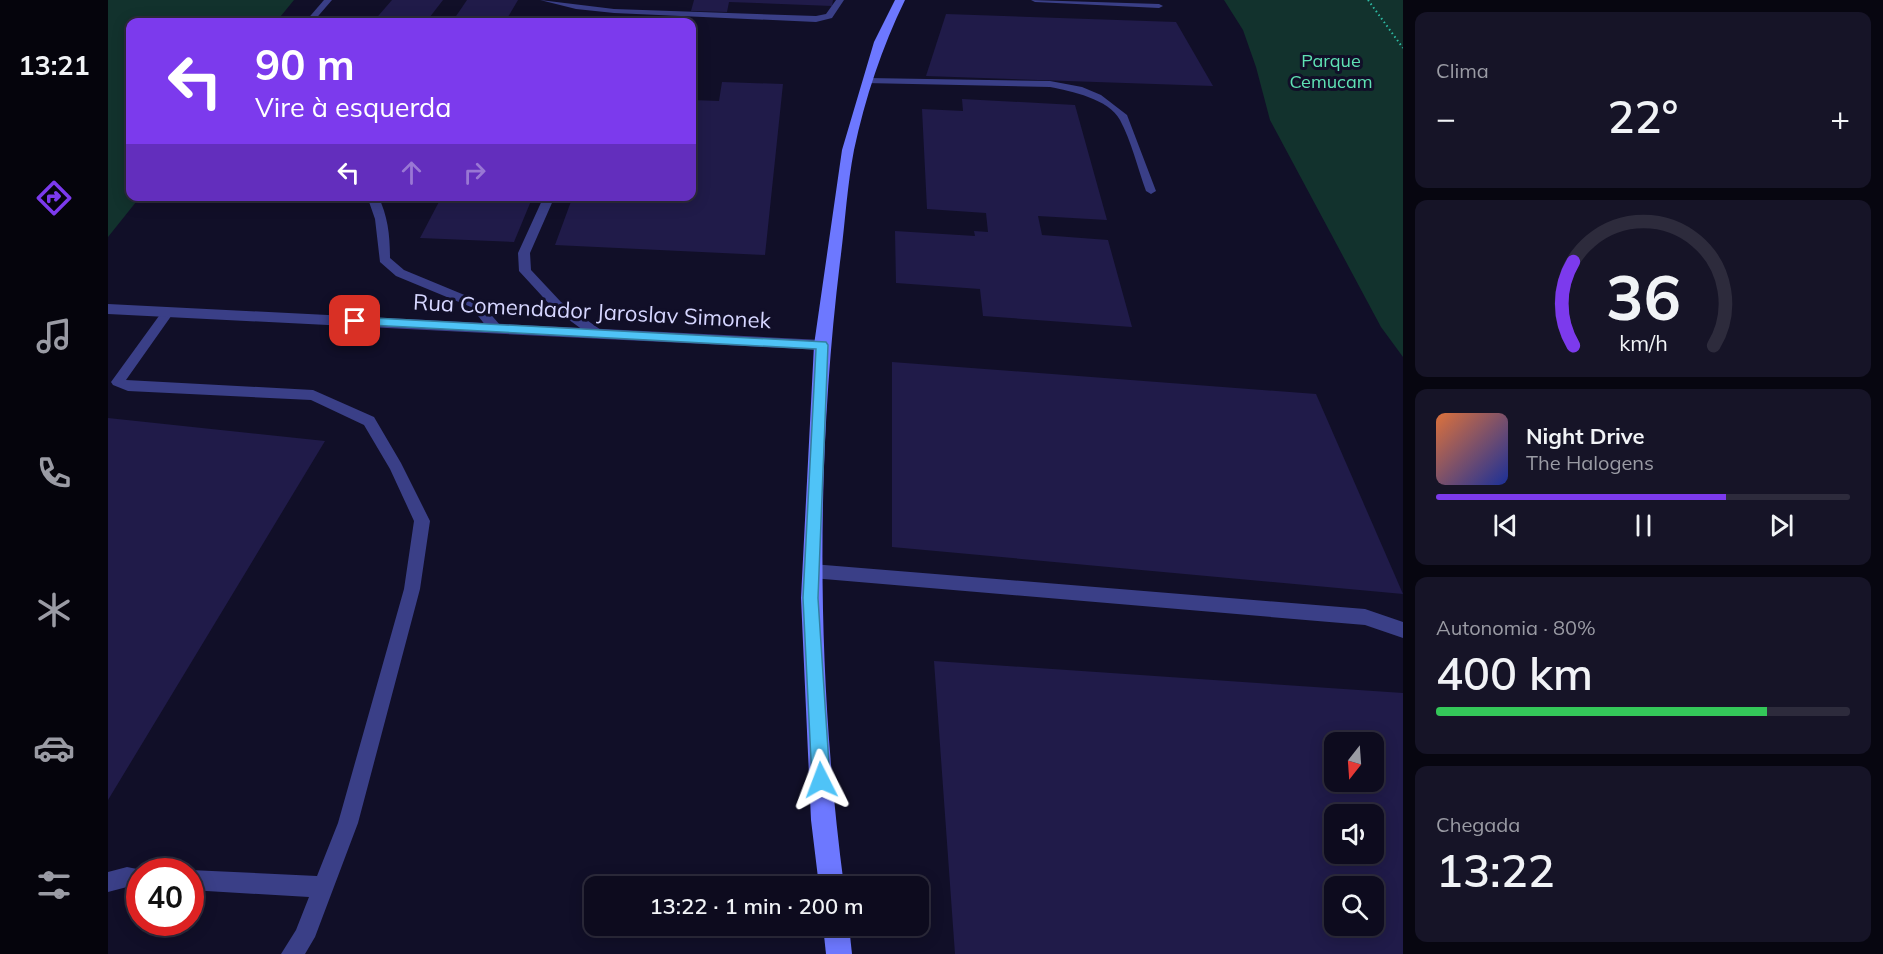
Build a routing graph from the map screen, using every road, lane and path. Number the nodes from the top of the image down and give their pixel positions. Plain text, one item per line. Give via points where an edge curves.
1 (328, 0) edge
2 (544, 0) edge
3 (840, 0) edge
4 (900, 0) edge
5 (1035, 0) edge
6 (1368, 0) edge
7 (1159, 6) dead end
8 (312, 18) edge
9 (1403, 48) edge
10 (868, 81) junction
11 (1151, 191) dead end
12 (374, 201) edge
13 (548, 201) edge
14 (108, 309) edge
15 (168, 312) junction
16 (495, 328) junction
17 (596, 333) junction
18 (822, 345) junction
19 (812, 571) junction
20 (1403, 630) edge
21 (830, 876) edge
22 (126, 877) edge
23 (204, 881) edge
24 (108, 882) edge
25 (323, 887) junction
26 (837, 936) edge
27 (292, 954) edge
28 (839, 954) edge

1 - 8 lane
2 - 3 lane via 614,11 816,19 829,16
4 - 10 street via 879,42
5 - 7 lane
6 - 9 path
10 - 11 lane via 1050,84 1079,89 1098,97 1124,117
10 - 18 street via 848,150
12 - 16 lane via 382,218 384,259 400,273 476,304
13 - 17 lane via 524,253 525,271 557,305
14 - 15 street, Rua Comendador Jaroslav Simonek
15 - 16 street, Rua Comendador Jaroslav Simonek
15 - 25 lane via 118,382 128,386 313,395 369,421 422,521 412,590 348,823
16 - 17 street, Rua Comendador Jaroslav Simonek
17 - 18 street, Rua Comendador Jaroslav Simonek
18 - 19 street
19 - 20 lane via 1365,617
19 - 21 street via 823,820
22 - 24 lane
23 - 25 lane
25 - 27 lane via 304,937
26 - 28 street

